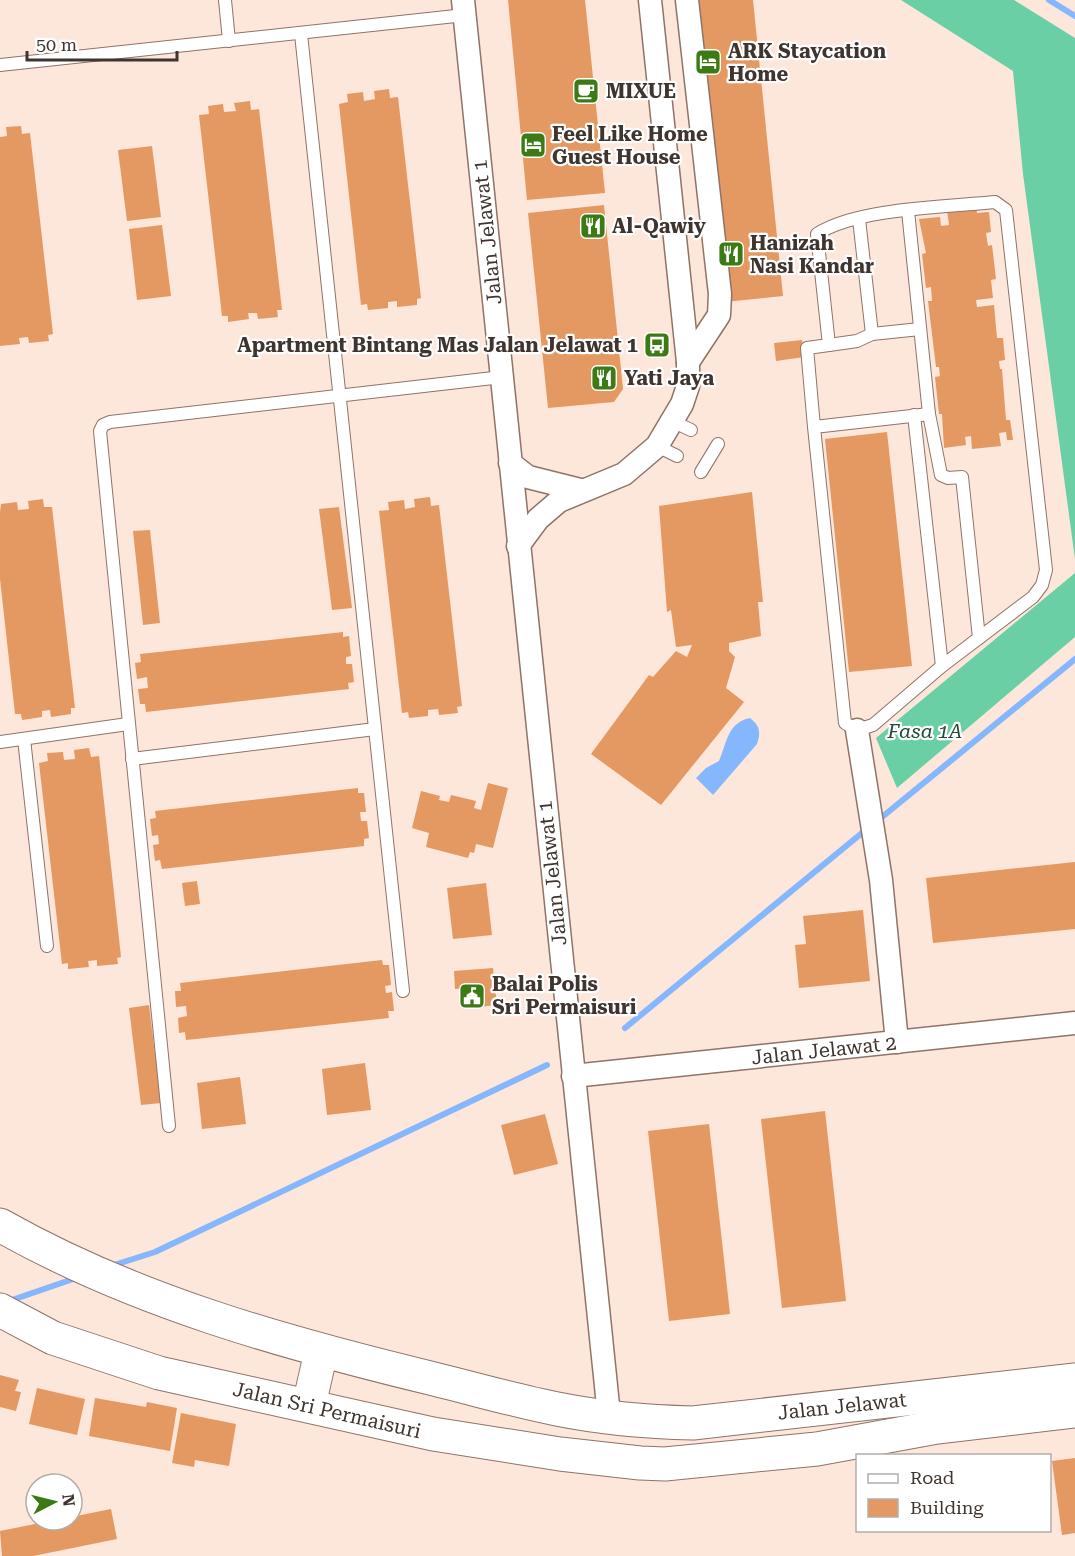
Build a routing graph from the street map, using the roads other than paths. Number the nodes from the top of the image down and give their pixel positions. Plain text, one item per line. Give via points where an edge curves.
1 (225, 0) edge
2 (650, 0) edge
3 (687, 0) edge
4 (464, 8) edge
5 (301, 34) junction
6 (229, 41) junction
7 (0, 65) edge
8 (908, 211) junction
9 (859, 219) junction
10 (920, 329) junction
11 (872, 334) junction
12 (829, 345) junction
13 (688, 362) junction
14 (502, 378) junction
15 (339, 396) junction
16 (929, 414) junction
17 (914, 415) junction
18 (814, 427) junction
19 (718, 444) dead end
20 (657, 446) junction
21 (677, 456) dead end
22 (510, 463) junction
23 (701, 472) dead end
24 (580, 490) junction
25 (518, 546) junction
26 (979, 638) junction
27 (942, 666) junction
28 (128, 724) junction
29 (375, 729) junction
30 (857, 730) junction
31 (24, 739) junction
32 (0, 742) edge
33 (132, 759) junction
34 (47, 946) dead end
35 (403, 991) dead end
36 (1075, 1023) edge
37 (897, 1042) junction
38 (573, 1076) junction
39 (169, 1126) dead end
40 (0, 1225) edge
41 (0, 1310) edge
42 (321, 1352) junction
43 (1075, 1380) edge
44 (309, 1405) junction
45 (1075, 1411) edge
46 (609, 1415) junction
47 (560, 1454) junction
48 (665, 1464) junction

1 - 6 lane
2 - 13 street
3 - 13 street via 720,294 719,315
4 - 5 lane
4 - 14 street, Jalan Jelawat 1
5 - 6 lane
5 - 15 lane
6 - 7 lane
8 - 9 lane
8 - 10 lane
8 - 26 lane via 995,202 1006,210 1009,224 1046,570 1033,597
9 - 11 lane
9 - 12 lane via 831,225 817,234
10 - 11 lane
10 - 16 lane
11 - 12 lane via 857,341
12 - 18 lane via 807,348
13 - 20 street via 682,426
14 - 15 lane
14 - 22 street, Jalan Jelawat 1
15 - 28 lane via 103,425 100,432
15 - 29 lane
16 - 17 lane
16 - 26 lane via 941,475 962,477
17 - 18 lane
17 - 27 lane
18 - 30 lane via 845,723
19 - 23 lane
20 - 21 lane
20 - 24 street via 624,474
22 - 24 street via 528,477
22 - 25 street, Jalan Jelawat 1
24 - 25 street via 548,509
25 - 38 street, Jalan Jelawat 1
26 - 27 lane
27 - 30 lane via 873,724
28 - 31 lane
28 - 33 lane
29 - 33 lane
29 - 35 lane
30 - 37 street via 881,880
31 - 32 lane
31 - 34 lane
33 - 39 lane
36 - 37 street, Jalan Jelawat 2
37 - 38 street, Jalan Jelawat 2
38 - 46 street, Jalan Jelawat 1
40 - 42 street via 57,1257 134,1289
41 - 44 street, Jalan Sri Permaisuri via 53,1338 159,1373
42 - 44 street
42 - 46 street via 558,1410
43 - 46 street, Jalan Jelawat via 693,1423 646,1422
44 - 47 street, Jalan Sri Permaisuri via 433,1434
45 - 48 street, Jalan Jelawat via 937,1427 817,1449
46 - 47 street via 592,1439
46 - 48 street via 611,1429 620,1439
47 - 48 street, Jalan Sri Permaisuri

